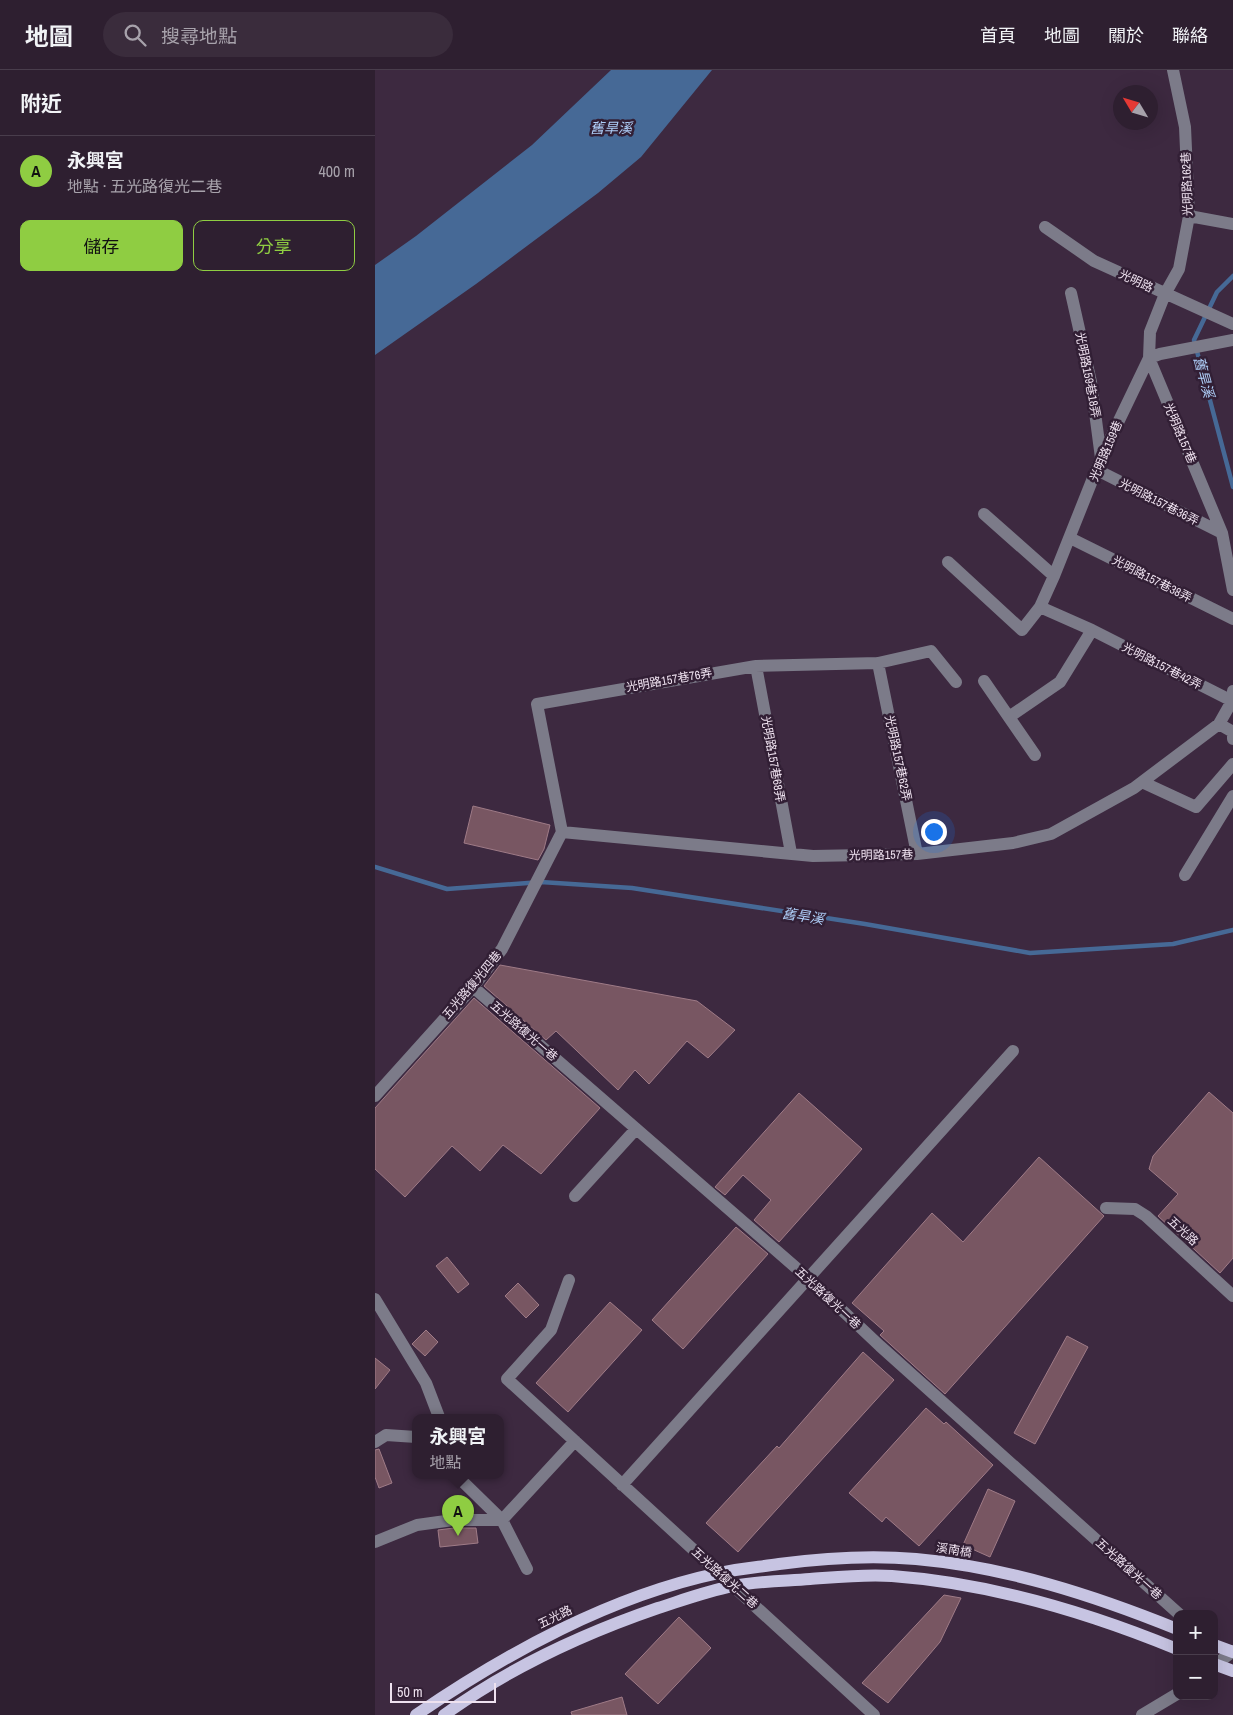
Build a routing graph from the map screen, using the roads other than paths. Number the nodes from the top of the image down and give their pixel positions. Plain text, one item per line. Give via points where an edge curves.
1 (1173, 70) edge
2 (1189, 216) junction
3 (1233, 224) edge
4 (1045, 227) dead end
5 (1071, 293) dead end
6 (1165, 294) junction
7 (1228, 322) edge
8 (1233, 340) edge
9 (1155, 356) junction
10 (1101, 458) junction
11 (1097, 470) junction
12 (984, 514) dead end
13 (1221, 533) junction
14 (1071, 538) junction
15 (948, 562) dead end
16 (1055, 576) junction
17 (1233, 590) edge
18 (1040, 607) junction
19 (1233, 619) edge
20 (1092, 630) junction
21 (878, 663) junction
22 (756, 666) junction
23 (984, 681) dead end
24 (956, 682) dead end
25 (1232, 696) edge
26 (1009, 717) junction
27 (1219, 724) junction
28 (1233, 739) edge
29 (1035, 755) dead end
30 (1233, 764) edge
31 (1142, 782) junction
32 (1233, 796) edge
33 (562, 832) junction
34 (791, 852) junction
35 (917, 854) junction
36 (1185, 875) dead end
37 (473, 987) junction
38 (1013, 1051) dead end
39 (375, 1096) edge
40 (637, 1129) junction
41 (575, 1196) dead end
42 (1106, 1208) dead end
43 (809, 1279) junction
44 (569, 1280) dead end
45 (1233, 1296) edge
46 (376, 1302) edge
47 (438, 1414) edge
48 (412, 1437) edge
49 (575, 1441) junction
50 (375, 1442) edge
51 (460, 1479) edge
52 (622, 1485) junction
53 (501, 1520) junction
54 (375, 1542) edge
55 (527, 1569) dead end
56 (719, 1573) junction
57 (734, 1586) junction
58 (1175, 1610) edge
59 (1173, 1628) edge
60 (1173, 1647) edge
61 (1218, 1647) edge
62 (1231, 1653) edge
63 (1218, 1662) edge
64 (1218, 1666) edge
65 (1233, 1671) edge
66 (1173, 1696) edge
67 (416, 1715) edge
68 (444, 1715) edge
69 (874, 1715) edge
70 (1142, 1715) edge

1 - 2 street, 光明路162巷 via 1185,127
2 - 3 street
2 - 6 street, 光明路162巷 via 1179,269
4 - 6 street, 光明路 via 1093,261
5 - 10 street, 光明路159巷18弄 via 1091,382
6 - 7 street, 光明路
6 - 9 street, 光明路159巷 via 1150,332
8 - 9 street
9 - 10 street, 光明路159巷
9 - 13 street, 光明路157巷
10 - 11 street, 光明路159巷
11 - 13 street, 光明路157巷36弄
11 - 14 street, 光明路159巷
12 - 16 street
13 - 17 street, 光明路157巷
14 - 16 street, 光明路159巷
14 - 19 street, 光明路157巷38弄
15 - 18 street, 光明路159巷 via 1021,630
16 - 18 street, 光明路159巷
18 - 20 street, 光明路157巷42弄
20 - 25 street, 光明路157巷42弄
20 - 26 street via 1059,682
21 - 22 street, 光明路157巷76弄
21 - 24 street, 光明路157巷76弄 via 931,651
21 - 35 street, 光明路157巷62弄
22 - 33 street, 光明路157巷76弄 via 537,704
22 - 34 street, 光明路157巷68弄
23 - 26 street
25 - 27 street, 光明路157巷
26 - 29 street
27 - 28 street via 1233,732
27 - 31 street, 光明路157巷
30 - 31 street via 1196,807
31 - 35 street, 光明路157巷 via 1051,834 1013,843
32 - 36 street
33 - 34 street, 光明路157巷
33 - 37 street, 五光路復光四巷 via 503,949
34 - 35 street, 光明路157巷 via 813,856
37 - 39 street, 五光路復光四巷
37 - 40 street, 五光路復光一巷
38 - 43 street
40 - 41 street
40 - 43 street, 五光路復光一巷
42 - 45 street, 五光路 via 1135,1209 1147,1216
43 - 52 street
43 - 58 street, 五光路復光一巷
44 - 49 street, 五光路復光二巷 via 551,1330 507,1378
46 - 47 street via 426,1383
48 - 50 street via 387,1435
49 - 52 street, 五光路復光二巷
49 - 53 street
51 - 53 street
52 - 56 street, 五光路復光二巷
53 - 54 street via 453,1520 417,1525
53 - 55 street
56 - 57 street, 五光路復光二巷
56 - 59 main road, 溪南橋 via 825,1558 931,1561 1036,1580
56 - 67 main road, 五光路 via 653,1592 577,1621 513,1654
57 - 60 main road via 891,1576 959,1585 1041,1603 1128,1629
57 - 68 main road via 691,1597 600,1630 522,1665
57 - 69 street, 五光路復光二巷
61 - 62 main road, bridge
62 - 63 street
64 - 65 main road, bridge
66 - 70 street

